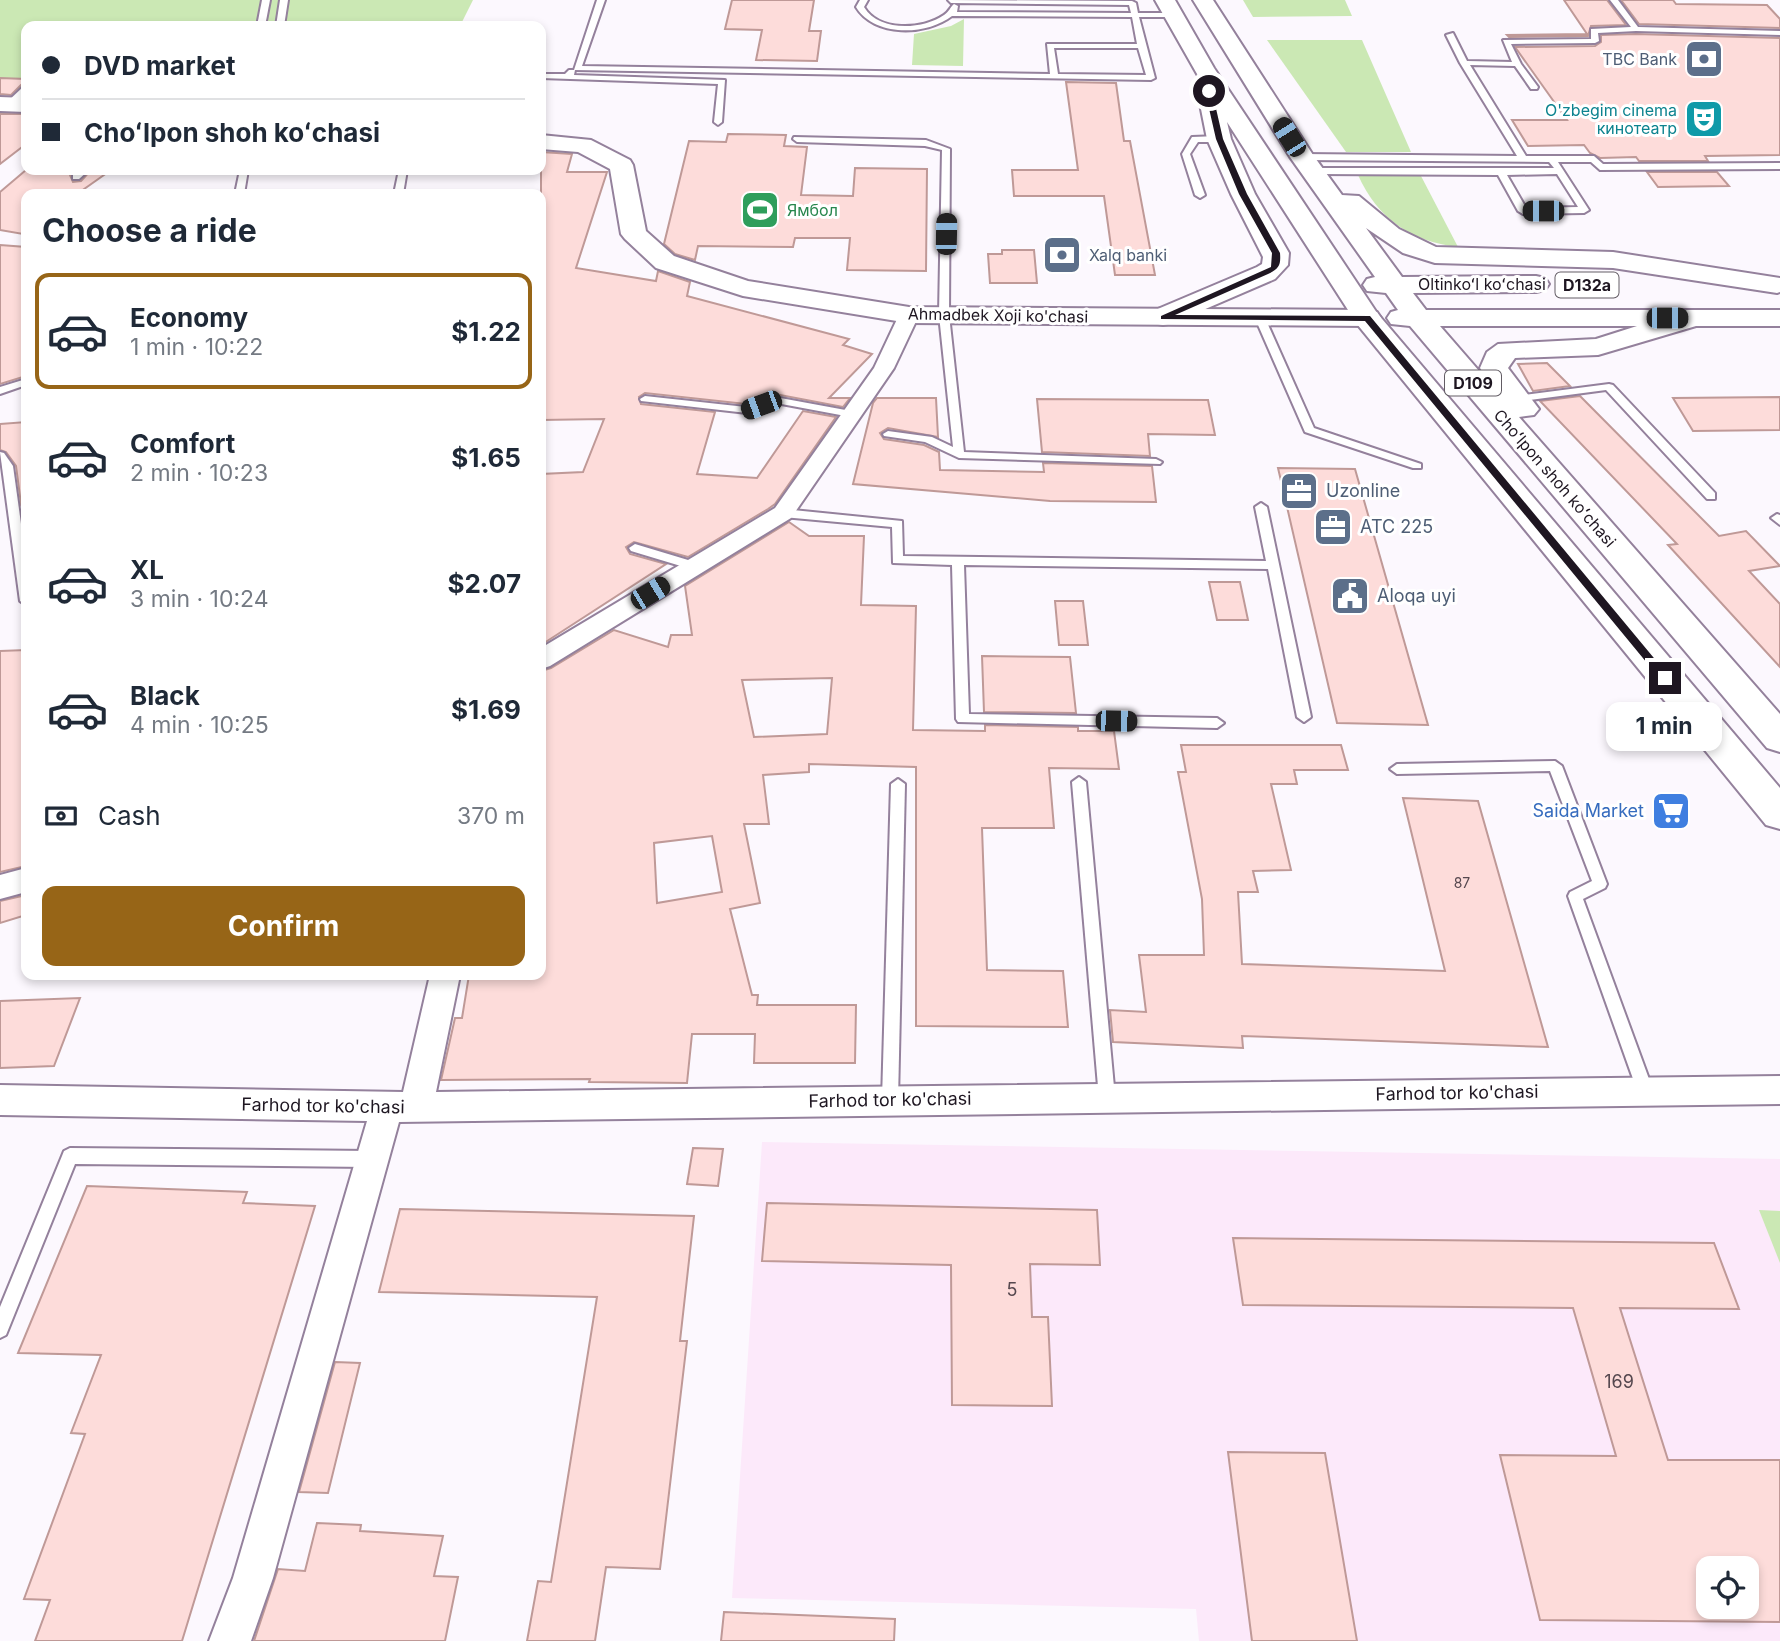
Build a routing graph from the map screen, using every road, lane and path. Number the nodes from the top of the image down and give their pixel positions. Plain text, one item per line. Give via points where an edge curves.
1 (266, 0) edge
2 (284, 0) edge
3 (601, 0) edge
4 (864, 0) edge
5 (1203, 0) edge
6 (1614, 0) edge
7 (950, 1) edge
8 (1169, 7) edge
9 (951, 14) junction
10 (1135, 15) junction
11 (262, 21) edge
12 (281, 21) edge
13 (1636, 29) junction
14 (1780, 33) edge
15 (1450, 35) dead end
16 (1141, 46) junction
17 (1464, 64) junction
18 (1517, 64) junction
19 (577, 68) junction
20 (1203, 68) junction
21 (546, 76) edge
22 (567, 76) junction
23 (1054, 76) junction
24 (1534, 87) dead end
25 (718, 122) dead end
26 (797, 139) dead end
27 (1219, 139) junction
28 (546, 142) edge
29 (1522, 158) junction
30 (1552, 159) junction
31 (1310, 164) junction
32 (1780, 166) edge
33 (1560, 171) junction
34 (1501, 172) junction
35 (79, 175) edge
36 (76, 177) dead end
37 (1200, 195) dead end
38 (1556, 285) dead end
39 (1584, 285) dead end
40 (1779, 285) edge
41 (1347, 286) junction
42 (1381, 301) junction
43 (909, 315) junction
44 (944, 315) junction
45 (1163, 317) junction
46 (1417, 317) junction
47 (1259, 318) junction
48 (1694, 318) junction
49 (1779, 319) edge
50 (21, 384) edge
51 (0, 391) edge
52 (1509, 392) junction
53 (645, 399) dead end
54 (851, 414) junction
55 (888, 434) dead end
56 (0, 455) edge
57 (960, 455) junction
58 (1156, 462) dead end
59 (1417, 466) dead end
60 (4, 467) edge
61 (1711, 496) dead end
62 (1261, 507) dead end
63 (783, 513) junction
64 (635, 548) dead end
65 (1619, 552) junction
66 (958, 561) junction
67 (1273, 565) junction
68 (694, 566) junction
69 (21, 571) edge
70 (546, 657) edge
71 (1304, 716) dead end
72 (1217, 723) dead end
73 (1780, 738) edge
74 (1397, 769) dead end
75 (1079, 782) dead end
76 (898, 784) dead end
77 (1780, 814) edge
78 (21, 881) edge
79 (0, 887) edge
80 (443, 980) edge
81 (1645, 1090) junction
82 (1780, 1090) edge
83 (1107, 1098) junction
84 (0, 1100) edge
85 (890, 1100) junction
86 (402, 1107) junction
87 (370, 1159) junction
88 (0, 1329) edge
89 (230, 1641) edge

1 - 11 lane
2 - 12 lane
3 - 19 lane
4 - 9 lane via 861,13 892,27 937,23
5 - 31 main road, Choʻlpon shoh koʻchasi / D109
6 - 13 lane
7 - 9 lane via 954,5
7 - 10 lane via 1132,4
8 - 10 lane
8 - 20 main road, Choʻlpon shoh koʻchasi / D109
9 - 10 lane
10 - 16 lane
13 - 14 lane
13 - 18 lane via 1594,31 1595,41 1506,42
15 - 17 lane
16 - 23 lane via 1050,46
16 - 23 lane via 1151,78
17 - 18 lane
17 - 29 lane
18 - 24 lane
19 - 22 lane
19 - 23 lane
20 - 27 main road
20 - 41 main road, Choʻlpon shoh koʻchasi / D109
21 - 22 lane
22 - 25 lane via 722,82
26 - 44 lane via 926,143 946,149
27 - 37 lane via 1195,139 1186,154
27 - 45 main road via 1277,262 1266,273
28 - 43 main road, Ahmadbek Xoji ko'chasi via 583,145 621,165 634,234 665,262 743,288
29 - 30 lane
29 - 31 lane
30 - 32 lane via 1594,159 1600,167
30 - 33 lane
31 - 34 lane
31 - 40 main road via 1394,236 1427,253 1613,260
31 - 42 main road, Choʻlpon shoh koʻchasi / D109
33 - 34 lane
33 - 34 lane via 1584,210 1523,211
35 - 36 lane
38 - 42 main road, Oltinkoʻl koʻchasi / D132a
39 - 40 main road, D132a
41 - 42 main road, Choʻlpon shoh koʻchasi / D109
41 - 42 main road
42 - 46 main road, Choʻlpon shoh koʻchasi / D109
42 - 46 main road, Oltinkoʻl koʻchasi
42 - 47 main road, Ahmadbek Xoji ko'chasi
42 - 77 main road, Choʻlpon shoh koʻchasi / D109
43 - 44 main road, Ahmadbek Xoji ko'chasi
43 - 54 street via 884,369
44 - 45 main road, Ahmadbek Xoji ko'chasi
44 - 57 lane
45 - 47 main road, Ahmadbek Xoji ko'chasi
46 - 48 main road, Oltinkoʻl koʻchasi / D132a
46 - 65 main road, Choʻlpon shoh koʻchasi / D109
47 - 59 lane via 1309,430
48 - 49 main road, Oltinkoʻl koʻchasi / D132a
48 - 52 main road via 1598,347 1508,350 1497,358 1494,368
50 - 51 lane
52 - 61 lane via 1523,398 1609,387
52 - 65 main road via 1593,486
53 - 54 lane via 747,410 775,400
54 - 63 street
55 - 57 lane via 928,439
56 - 60 lane
57 - 58 lane
60 - 69 lane
62 - 67 lane
63 - 66 lane via 898,524 897,560
63 - 68 street
64 - 68 lane
65 - 73 main road, Choʻlpon shoh koʻchasi / D109
66 - 67 lane
66 - 72 lane via 963,719
67 - 71 lane
68 - 70 street
74 - 81 lane via 1555,766 1600,884 1575,896
75 - 83 lane
76 - 85 lane
78 - 79 street
80 - 86 street
81 - 82 street, Farhod tor ko'chasi
81 - 83 street, Farhod tor ko'chasi
83 - 85 street, Farhod tor ko'chasi
84 - 86 street, Farhod tor ko'chasi
85 - 86 street, Farhod tor ko'chasi
86 - 87 street
87 - 88 lane via 70,1156
87 - 89 street via 253,1578

